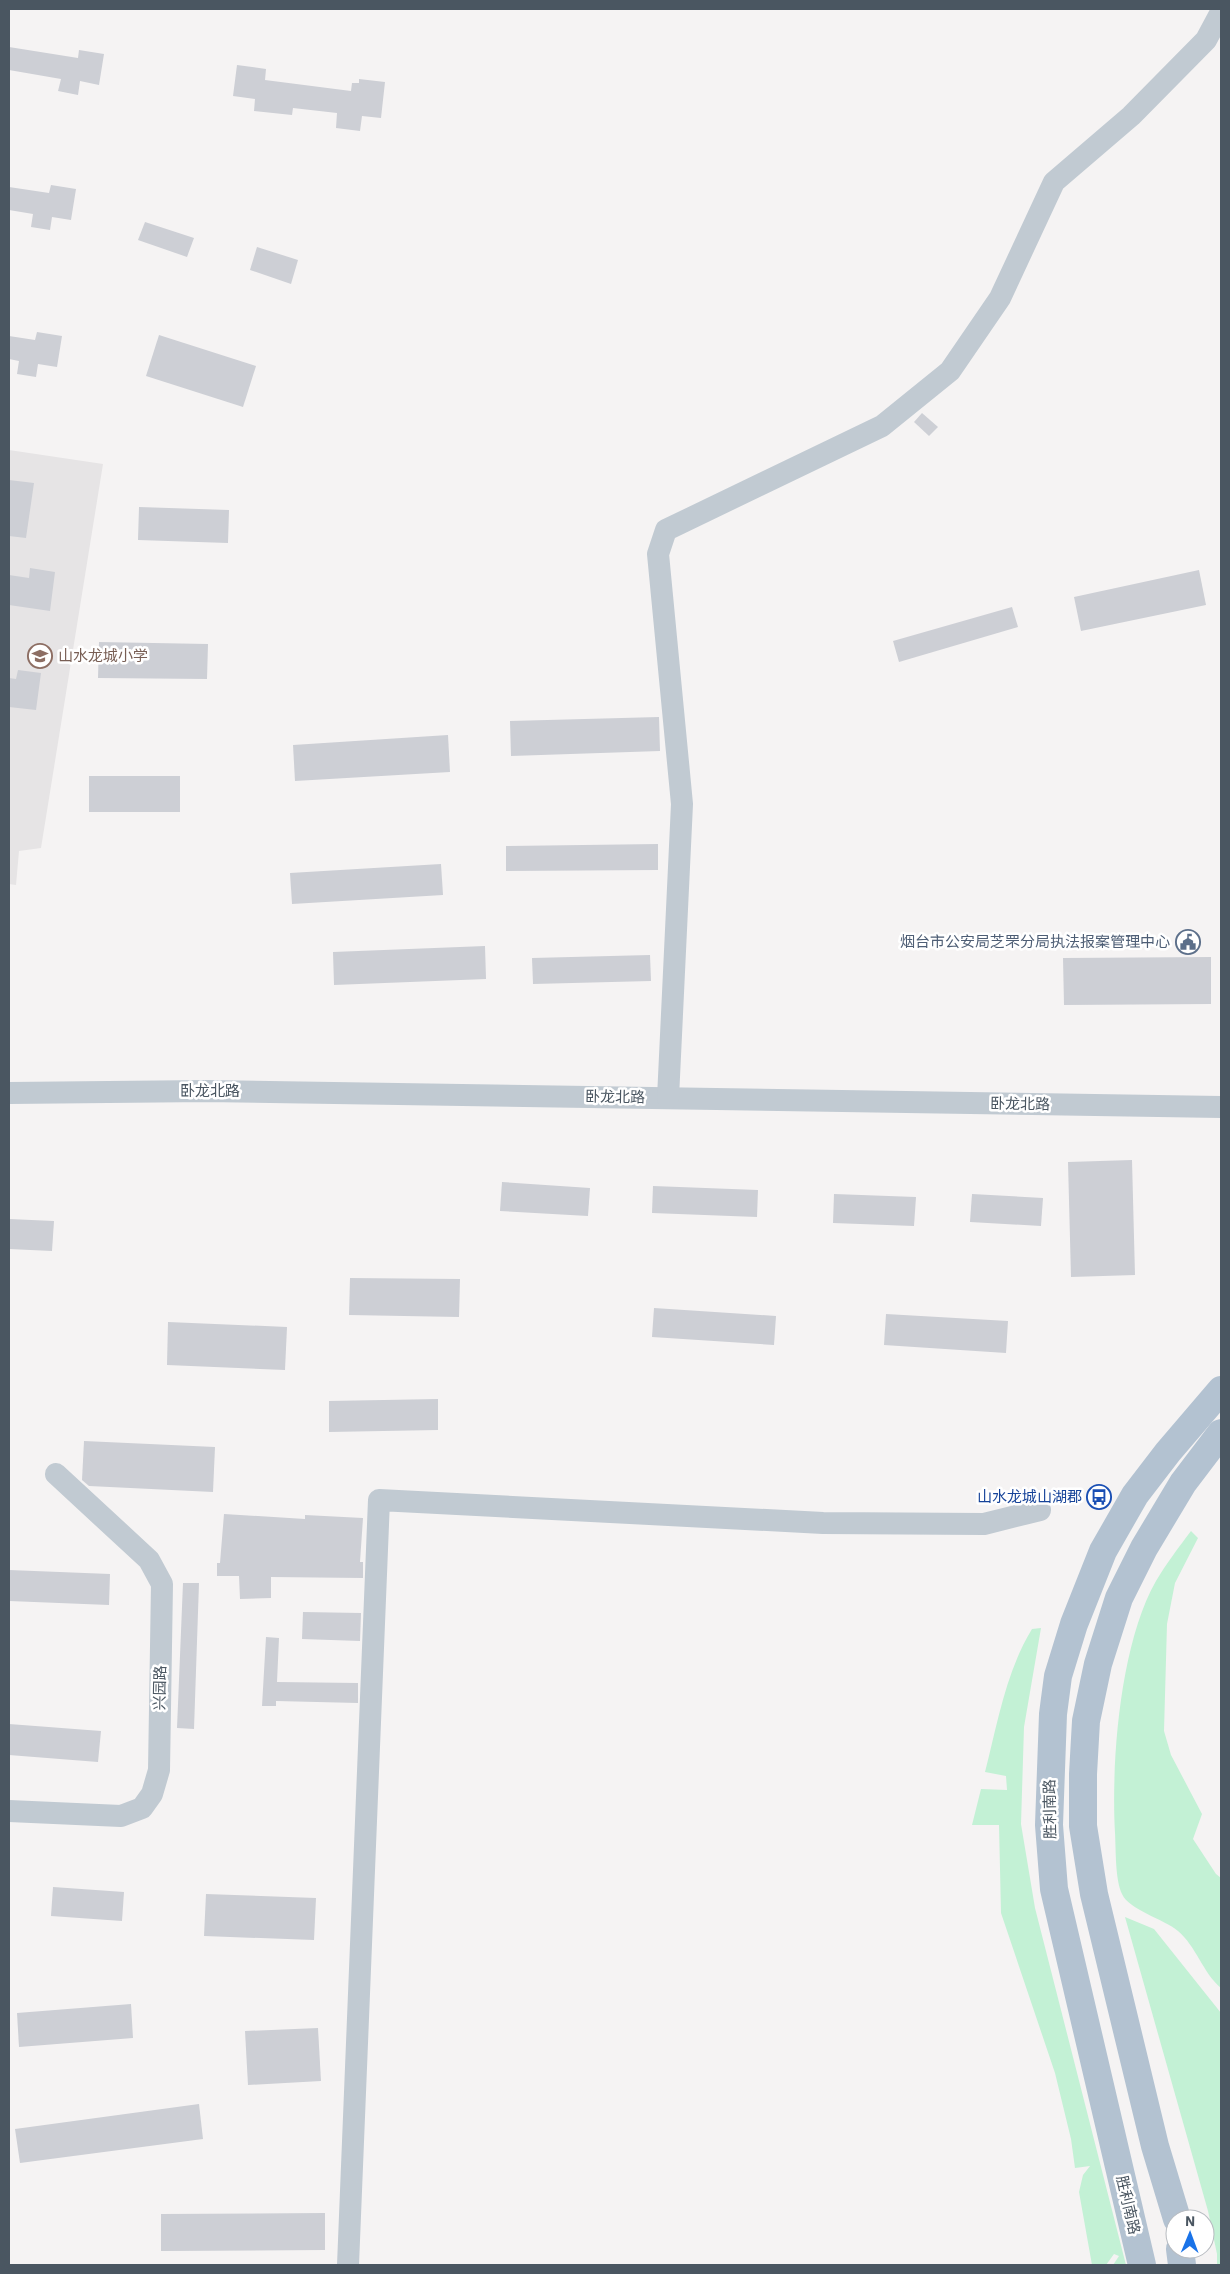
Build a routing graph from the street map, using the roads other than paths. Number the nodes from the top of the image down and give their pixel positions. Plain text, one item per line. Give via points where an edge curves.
1 (1221, 12) edge
2 (9, 1093) edge
3 (668, 1098) junction
4 (1221, 1107) edge
5 (1221, 1390) edge
6 (1221, 1433) edge
7 (56, 1474) dead end
8 (1040, 1510) dead end
9 (9, 1811) edge
10 (1174, 2209) edge
11 (348, 2265) edge
12 (1142, 2265) edge

1 - 3 street via 1206,40 1131,116 1054,182 1000,298 950,371 882,426 666,530 658,554 682,804
2 - 3 street, 卧龙北路 via 206,1091
3 - 4 street, 卧龙北路
5 - 12 main road, 胜利南路 via 1135,1495 1103,1551 1071,1633 1058,1676 1053,1714 1048,1825 1054,1889
6 - 10 main road via 1183,1483 1119,1598 1098,1664 1086,1721 1083,1826 1094,1894 1155,2146
7 - 9 street, 兴园路 via 149,1560 162,1584 159,1770 152,1794 142,1808 121,1816
8 - 11 street via 984,1524 824,1523 379,1500

